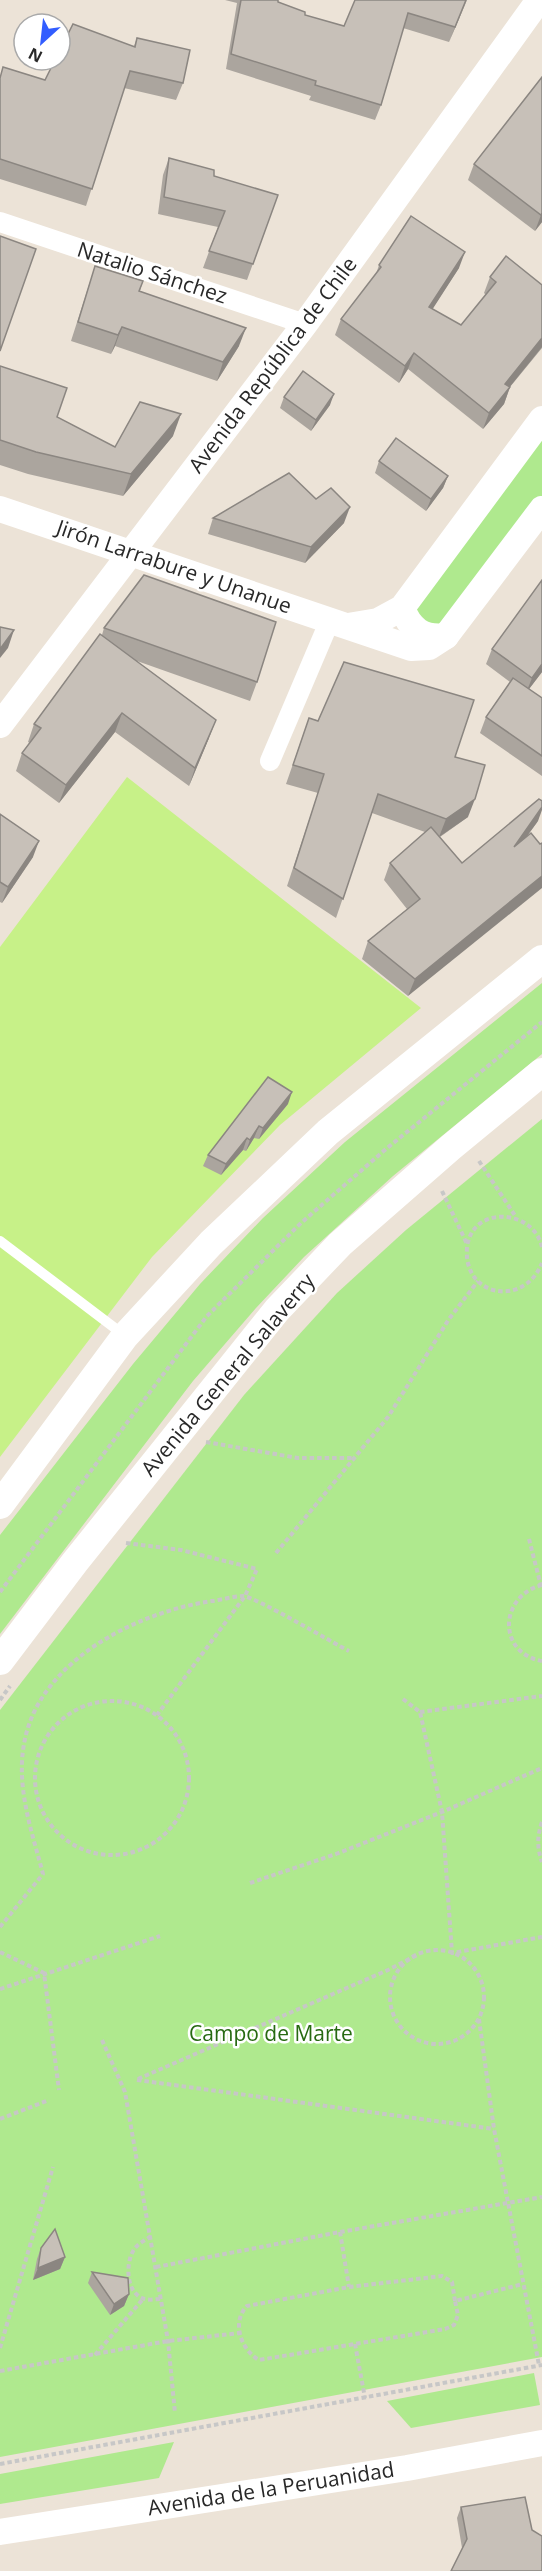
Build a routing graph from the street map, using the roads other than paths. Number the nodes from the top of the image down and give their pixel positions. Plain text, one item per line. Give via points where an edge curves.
1 (539, 0) edge
2 (0, 222) edge
3 (305, 324) junction
4 (542, 419) edge
5 (0, 509) edge
6 (542, 509) edge
7 (132, 553) junction
8 (402, 608) junction
9 (339, 623) junction
10 (447, 636) junction
11 (0, 725) edge
12 (270, 761) dead end
13 (542, 959) edge
14 (542, 1072) edge
15 (0, 1240) edge
16 (125, 1336) junction
17 (0, 1504) edge
18 (6, 1672) edge
19 (542, 2443) edge
20 (0, 2532) edge

1 - 3 street, Avenida República de Chile
2 - 3 street, Natalio Sánchez
3 - 7 street, Avenida República de Chile
4 - 8 street
5 - 7 street, Jirón Larrabure y Unanue
6 - 10 street
7 - 9 street, Jirón Larrabure y Unanue
7 - 11 street, Avenida República de Chile
8 - 9 street via 378,621
8 - 10 street via 413,628 435,637
9 - 10 street, Jirón Larrabure y Unanue via 411,648 429,647
9 - 12 street
13 - 16 main road via 328,1131 211,1244
14 - 18 main road, Avenida General Salaverry via 340,1244 277,1310 75,1562
15 - 16 lane
16 - 17 main road
19 - 20 street, Avenida de la Peruanidad

